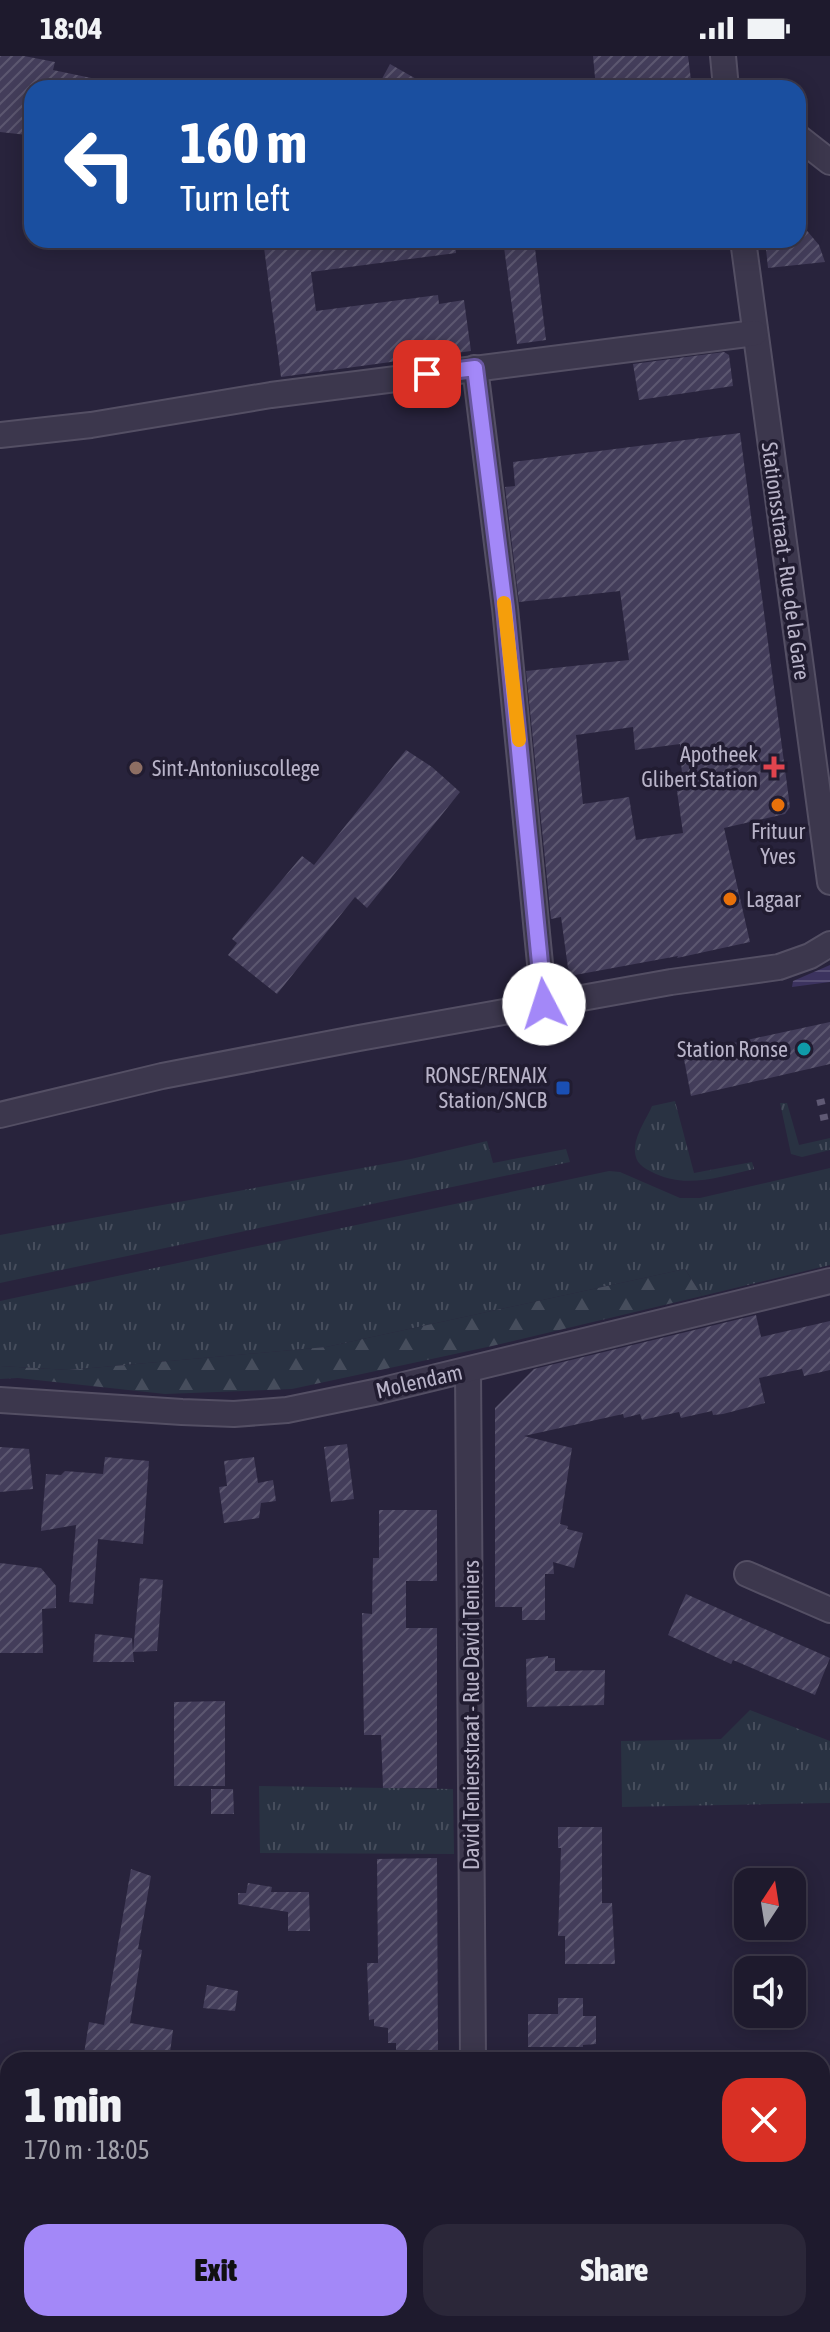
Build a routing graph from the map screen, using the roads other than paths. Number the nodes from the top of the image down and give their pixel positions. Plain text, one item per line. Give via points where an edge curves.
1 (723, 56) edge
2 (725, 80) edge
3 (806, 143) edge
4 (830, 162) edge
5 (744, 248) edge
6 (755, 333) junction
7 (475, 368) junction
8 (0, 435) edge
9 (830, 882) edge
10 (830, 944) edge
11 (544, 1004) junction
12 (0, 1115) edge
13 (830, 1281) edge
14 (468, 1370) junction
15 (0, 1400) edge
16 (747, 1574) dead end
17 (830, 1610) edge
18 (473, 2052) edge

1 - 2 street
3 - 4 street
5 - 6 street, Stationsstraat - Rue de la Gare
6 - 7 street
6 - 9 street, Stationsstraat - Rue de la Gare
7 - 8 street
7 - 11 street
10 - 11 street via 779,967
11 - 12 street via 162,1076
13 - 14 street, Molendam
14 - 15 street, Molendam via 287,1410 234,1414
14 - 18 street, David Teniersstraat - Rue David Teniers
16 - 17 street

